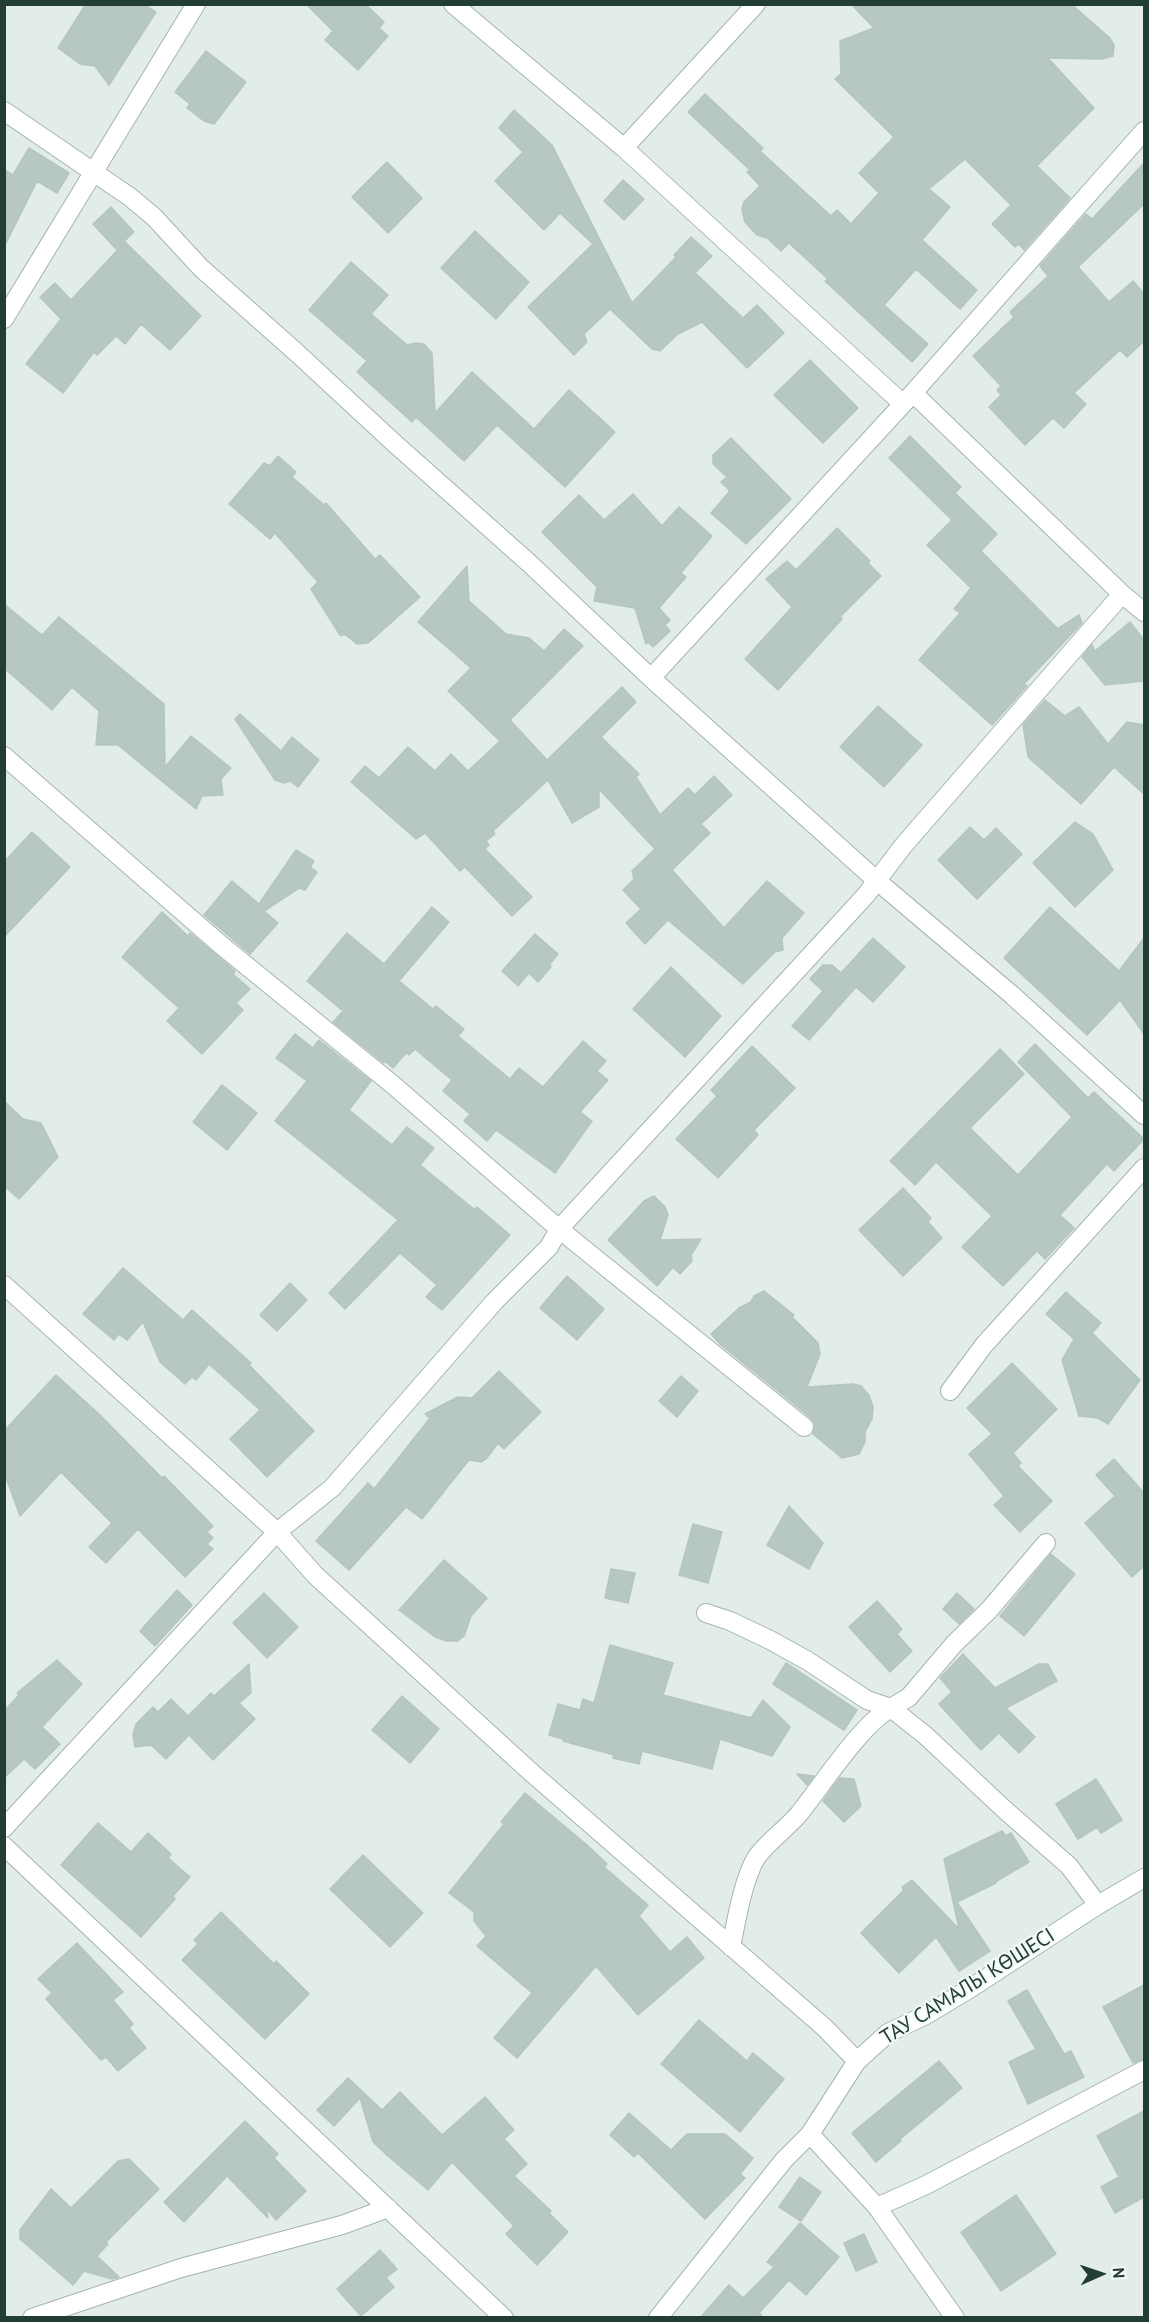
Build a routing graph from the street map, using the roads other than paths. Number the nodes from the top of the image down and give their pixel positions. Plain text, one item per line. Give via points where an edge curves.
1 (196, 4) edge
2 (453, 4) edge
3 (756, 4) edge
4 (4, 111) edge
5 (1144, 131) edge
6 (624, 148) junction
7 (95, 172) junction
8 (4, 319) edge
9 (908, 399) junction
10 (1122, 594) junction
11 (1144, 612) edge
12 (651, 678) junction
13 (4, 756) edge
14 (876, 880) junction
15 (1144, 1115) edge
16 (1144, 1168) edge
17 (559, 1229) junction
18 (4, 1285) edge
19 (950, 1390) dead end
20 (804, 1427) dead end
21 (277, 1532) junction
22 (1046, 1543) dead end
23 (706, 1613) dead end
24 (891, 1708) junction
25 (4, 1828) edge
26 (4, 1846) edge
27 (1144, 1878) edge
28 (1098, 1905) junction
29 (731, 1947) junction
30 (857, 2061) junction
31 (1144, 2070) edge
32 (810, 2134) junction
33 (877, 2207) junction
34 (388, 2208) junction
35 (32, 2318) edge
36 (504, 2318) edge
37 (658, 2318) edge
38 (955, 2318) edge

1 - 7 street
2 - 6 street
3 - 6 street
4 - 7 street
5 - 9 street
6 - 9 street
7 - 8 street
7 - 12 street via 153,217 201,268
9 - 10 street
9 - 12 street
10 - 11 street
10 - 14 street
12 - 14 street
13 - 17 street via 221,945 392,1084
14 - 15 street via 1012,995
14 - 17 street via 866,896
16 - 19 street via 984,1345
17 - 20 street
17 - 21 street via 549,1247 486,1310 332,1488
18 - 21 street
21 - 25 street
21 - 29 street via 332,1591
22 - 24 street via 909,1697
23 - 24 street via 770,1640 867,1700
24 - 28 street via 1069,1866
24 - 29 street via 865,1731 797,1816 756,1858
26 - 34 street
27 - 28 street, ТАУ САМАЛЫ КӨШЕСІ
28 - 30 street, ТАУ САМАЛЫ КӨШЕСІ via 971,1989 888,2033
29 - 30 street via 825,2028
30 - 32 street, ТАУ САМАЛЫ КӨШЕСІ
31 - 33 street
32 - 33 street
32 - 37 street, ТАУ САМАЛЫ КӨШЕСІ via 784,2160
33 - 38 street
34 - 35 street via 342,2225 181,2268
34 - 36 street

